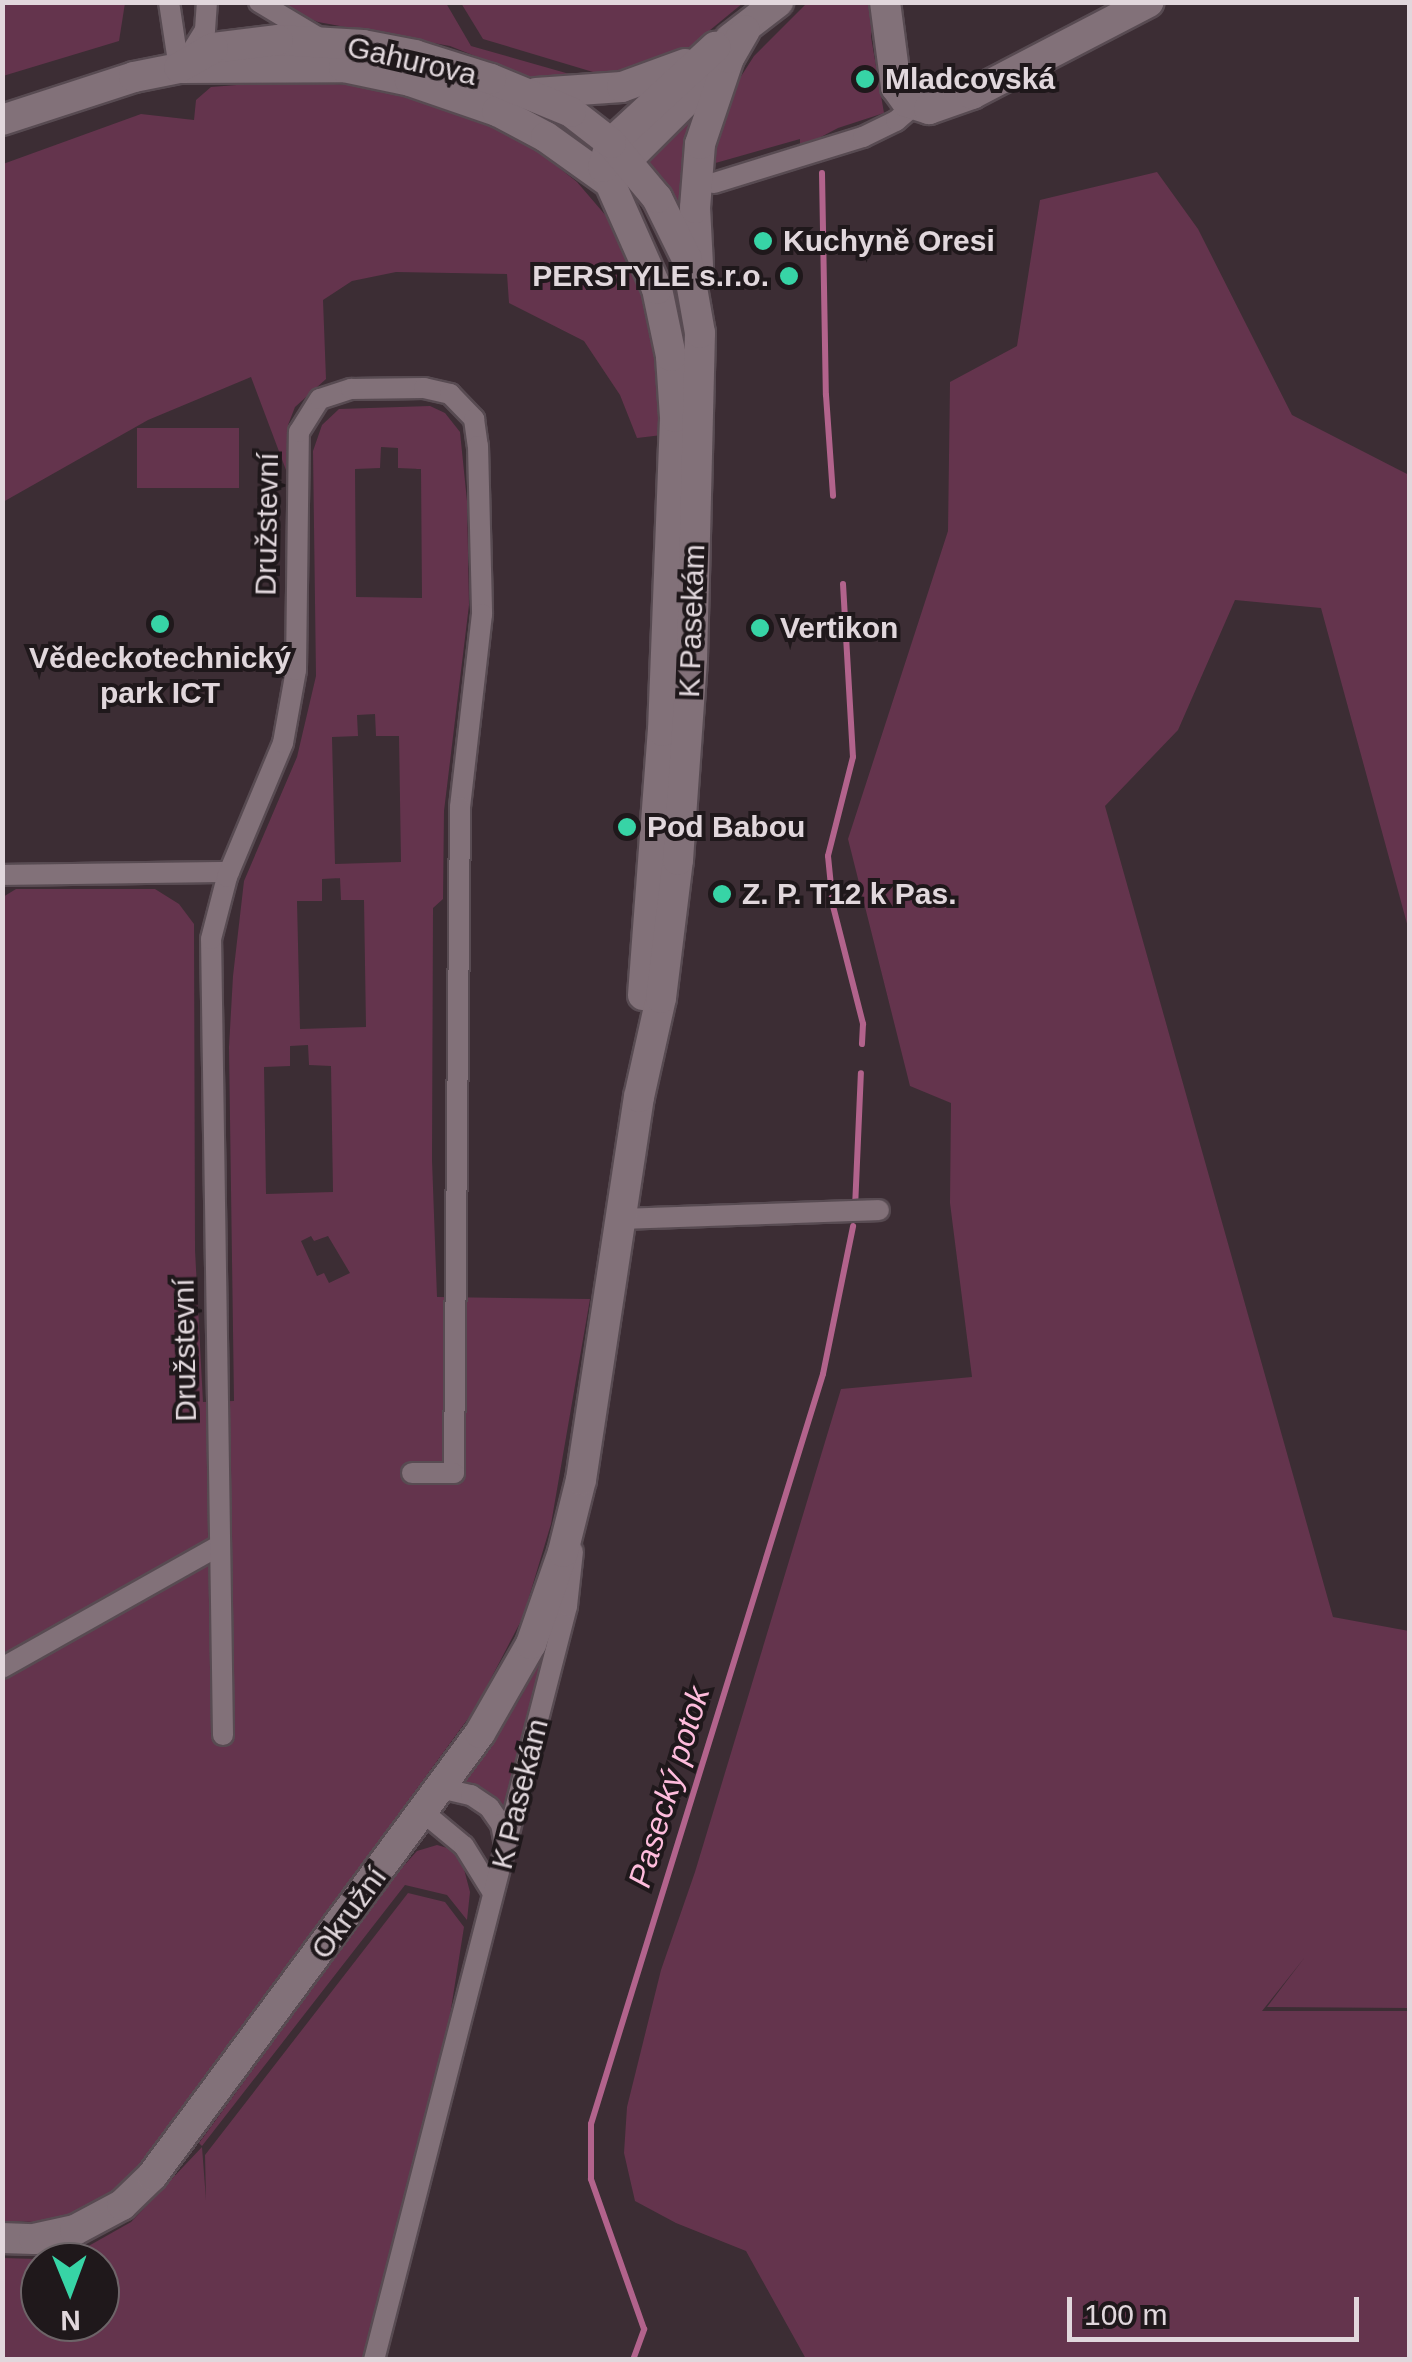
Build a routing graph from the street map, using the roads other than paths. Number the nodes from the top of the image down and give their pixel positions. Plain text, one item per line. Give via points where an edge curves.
1 (169, 2) edge
2 (207, 2) edge
3 (259, 2) edge
4 (778, 2) edge
5 (884, 2) edge
6 (1149, 2) edge
7 (326, 42) junction
8 (722, 52) junction
9 (180, 68) junction
10 (528, 93) junction
11 (913, 106) junction
12 (2, 120) edge
13 (607, 162) junction
14 (714, 182) dead end
15 (700, 333) junction
16 (229, 872) junction
17 (2, 876) edge
18 (639, 1098) junction
19 (879, 1210) dead end
20 (622, 1219) junction
21 (412, 1473) dead end
22 (580, 1480) junction
23 (217, 1546) junction
24 (2, 1668) edge
25 (222, 1735) dead end
26 (432, 1800) junction
27 (506, 1852) junction
28 (494, 1894) junction
29 (2, 2238) edge
30 (374, 2360) edge

1 - 9 street
2 - 9 street via 201,40
3 - 7 street
4 - 8 street
5 - 11 street via 894,80
6 - 11 street via 958,100 939,108
7 - 9 street, Gahurova via 228,44
7 - 10 street, Gahurova via 416,55
8 - 10 street via 640,84
8 - 13 street
8 - 15 street via 695,173
9 - 12 street, Gahurova
9 - 13 street, Gahurova via 308,65 410,80
10 - 13 street, Gahurova via 571,112
11 - 14 street via 862,136
13 - 15 street, K Pasekám via 657,198 693,276
13 - 18 street, K Pasekám via 657,289 671,356 674,417 663,731
15 - 18 street, K Pasekám via 682,814 661,998
16 - 17 street
16 - 21 street, Družstevní via 283,743 296,670 301,425 320,399 342,391 424,388 450,394 468,411 477,433 482,614 460,807 454,1473
16 - 23 street, Družstevní via 212,939
18 - 20 street, K Pasekám
19 - 20 street
20 - 22 street, K Pasekám
22 - 26 street, Okružní via 531,1644 490,1718
22 - 27 street, K Pasekám via 567,1606
23 - 24 street
23 - 25 street, Družstevní
26 - 27 street via 471,1795 501,1824
26 - 28 street
26 - 29 street, Okružní via 138,2191 75,2230
27 - 28 street, K Pasekám
28 - 30 street, K Pasekám

